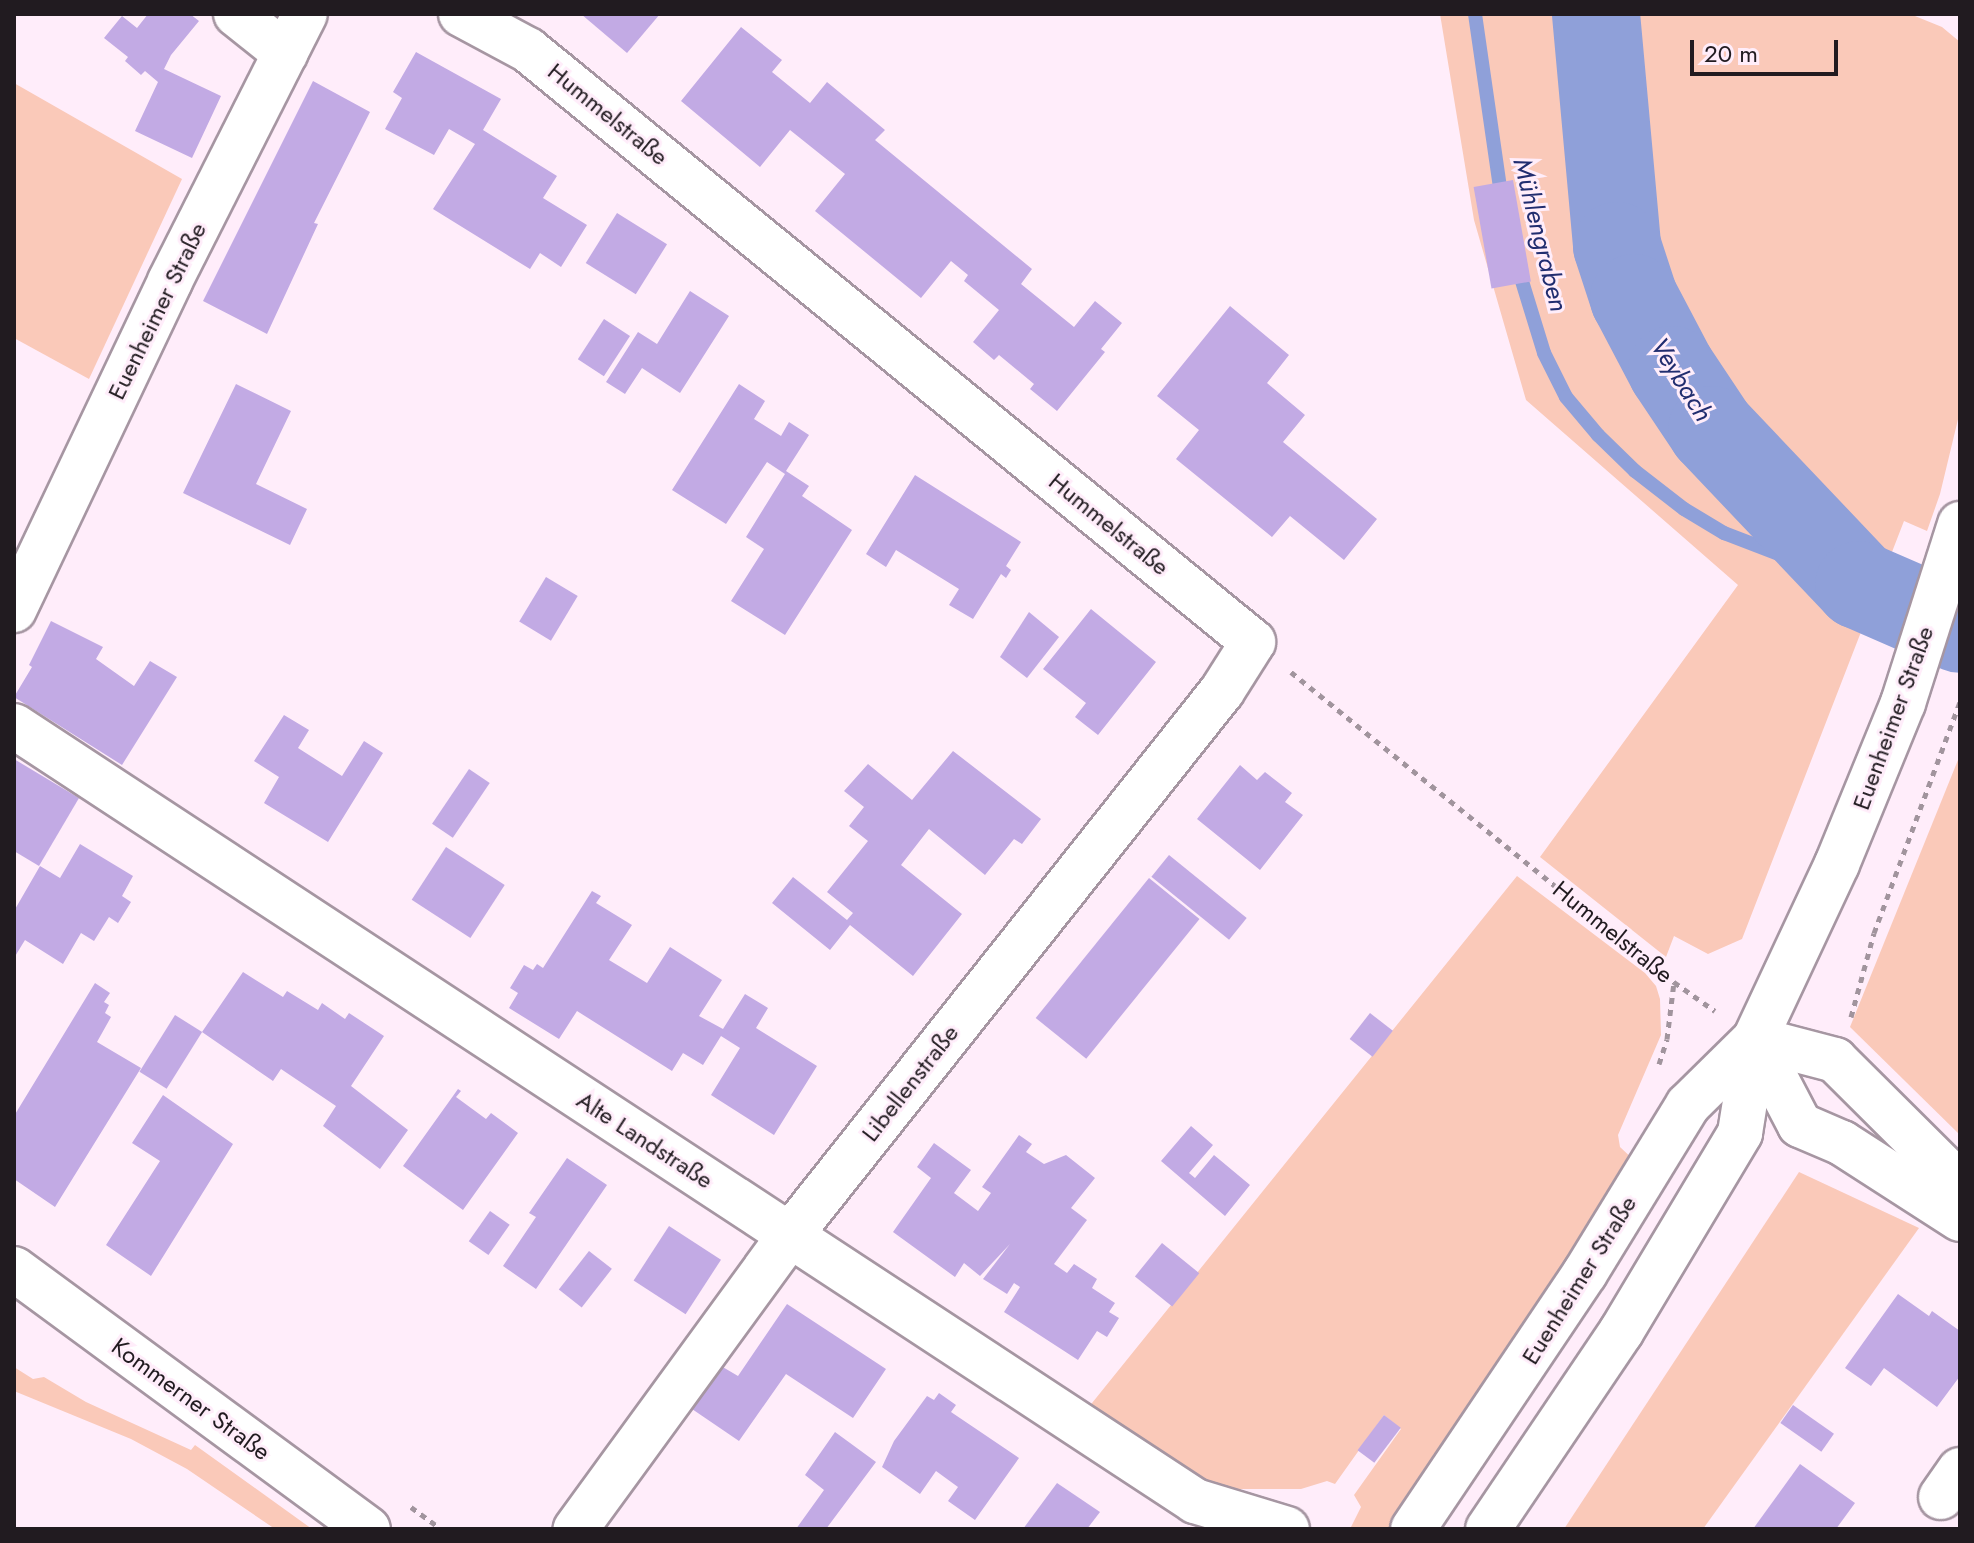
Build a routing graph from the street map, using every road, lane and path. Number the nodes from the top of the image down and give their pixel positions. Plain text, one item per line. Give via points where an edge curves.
1 (236, 14) edge
2 (305, 14) edge
3 (461, 14) edge
4 (285, 53) junction
5 (1957, 534) edge
6 (14, 610) edge
7 (1253, 642) junction
8 (1960, 702) edge
9 (14, 726) edge
10 (1952, 730) dead end
11 (1755, 1039) junction
12 (1960, 1184) edge
13 (1960, 1219) edge
14 (790, 1235) junction
15 (14, 1269) edge
16 (368, 1529) edge
17 (576, 1529) edge
18 (1287, 1529) edge
19 (1413, 1529) edge
20 (1488, 1529) edge

1 - 4 street
2 - 4 street, Euenheimer Straße
3 - 7 street, Hummelstraße via 540,59
4 - 6 street, Euenheimer Straße
5 - 11 street, Euenheimer Straße via 1903,703 1831,879
7 - 11 path, Hummelstraße via 1674,982
7 - 14 street, Libellenstraße via 1222,691
8 - 10 path
9 - 14 street, Alte Landstraße
11 - 12 street via 1835,1060
11 - 13 street via 1800,1125 1842,1143
11 - 19 street, Euenheimer Straße via 1688,1105 1585,1273
11 - 20 street, Euenheimer Straße via 1740,1133 1629,1320
14 - 17 street, Libellenstraße
14 - 18 street, Alte Landstraße via 1195,1501
15 - 16 street, Kommerner Straße

